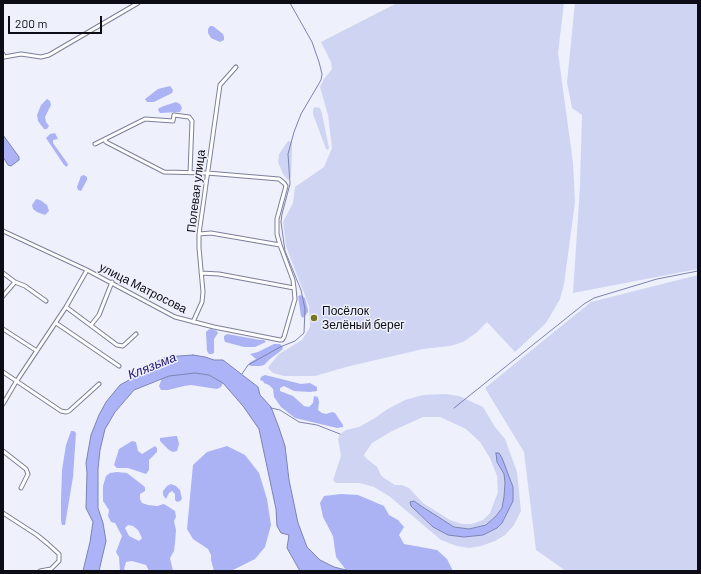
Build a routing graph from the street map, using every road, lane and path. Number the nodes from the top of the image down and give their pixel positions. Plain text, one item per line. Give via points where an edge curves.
1 (138, 3) edge
2 (4, 55) edge
3 (236, 67) dead end
4 (105, 140) junction
5 (95, 144) dead end
6 (190, 173) junction
7 (207, 173) junction
8 (3, 231) edge
9 (199, 234) junction
10 (280, 245) junction
11 (87, 270) junction
12 (3, 273) edge
13 (201, 273) junction
14 (15, 282) junction
15 (112, 282) junction
16 (294, 288) junction
17 (3, 296) edge
18 (46, 301) dead end
19 (66, 307) junction
20 (193, 322) junction
21 (56, 323) junction
22 (91, 325) junction
23 (3, 328) edge
24 (136, 334) dead end
25 (37, 351) junction
26 (119, 366) dead end
27 (3, 372) edge
28 (16, 382) junction
29 (99, 384) dead end
30 (3, 404) edge
31 (3, 451) edge
32 (20, 488) dead end
33 (3, 513) edge
34 (40, 571) edge

1 - 2 street via 49,54 41,57
3 - 7 street, Полевая улица via 220,85
4 - 5 street
4 - 6 street via 160,171
4 - 6 street via 145,119 173,121 174,115 189,117 192,121
6 - 7 street
7 - 9 street, Полевая улица
7 - 10 street via 279,179 284,183 286,186 277,219
8 - 11 street, улица Матросова
9 - 10 street via 211,233
9 - 13 street, Полевая улица
10 - 16 street
11 - 15 street, улица Матросова
11 - 19 street
12 - 14 street
13 - 16 street
13 - 20 street, Полевая улица via 202,302
14 - 17 street
14 - 18 street
15 - 20 street, улица Матросова via 175,317
15 - 22 street via 100,315
16 - 20 street, улица Матросова via 295,299 282,340
19 - 21 street
19 - 22 street
21 - 25 street
21 - 26 street
22 - 24 street via 117,345 122,346
23 - 25 street
25 - 28 street
27 - 28 street
28 - 29 street via 66,412
28 - 30 street
31 - 32 street via 26,469 28,474
33 - 34 street via 43,539 59,554 59,561 51,569

